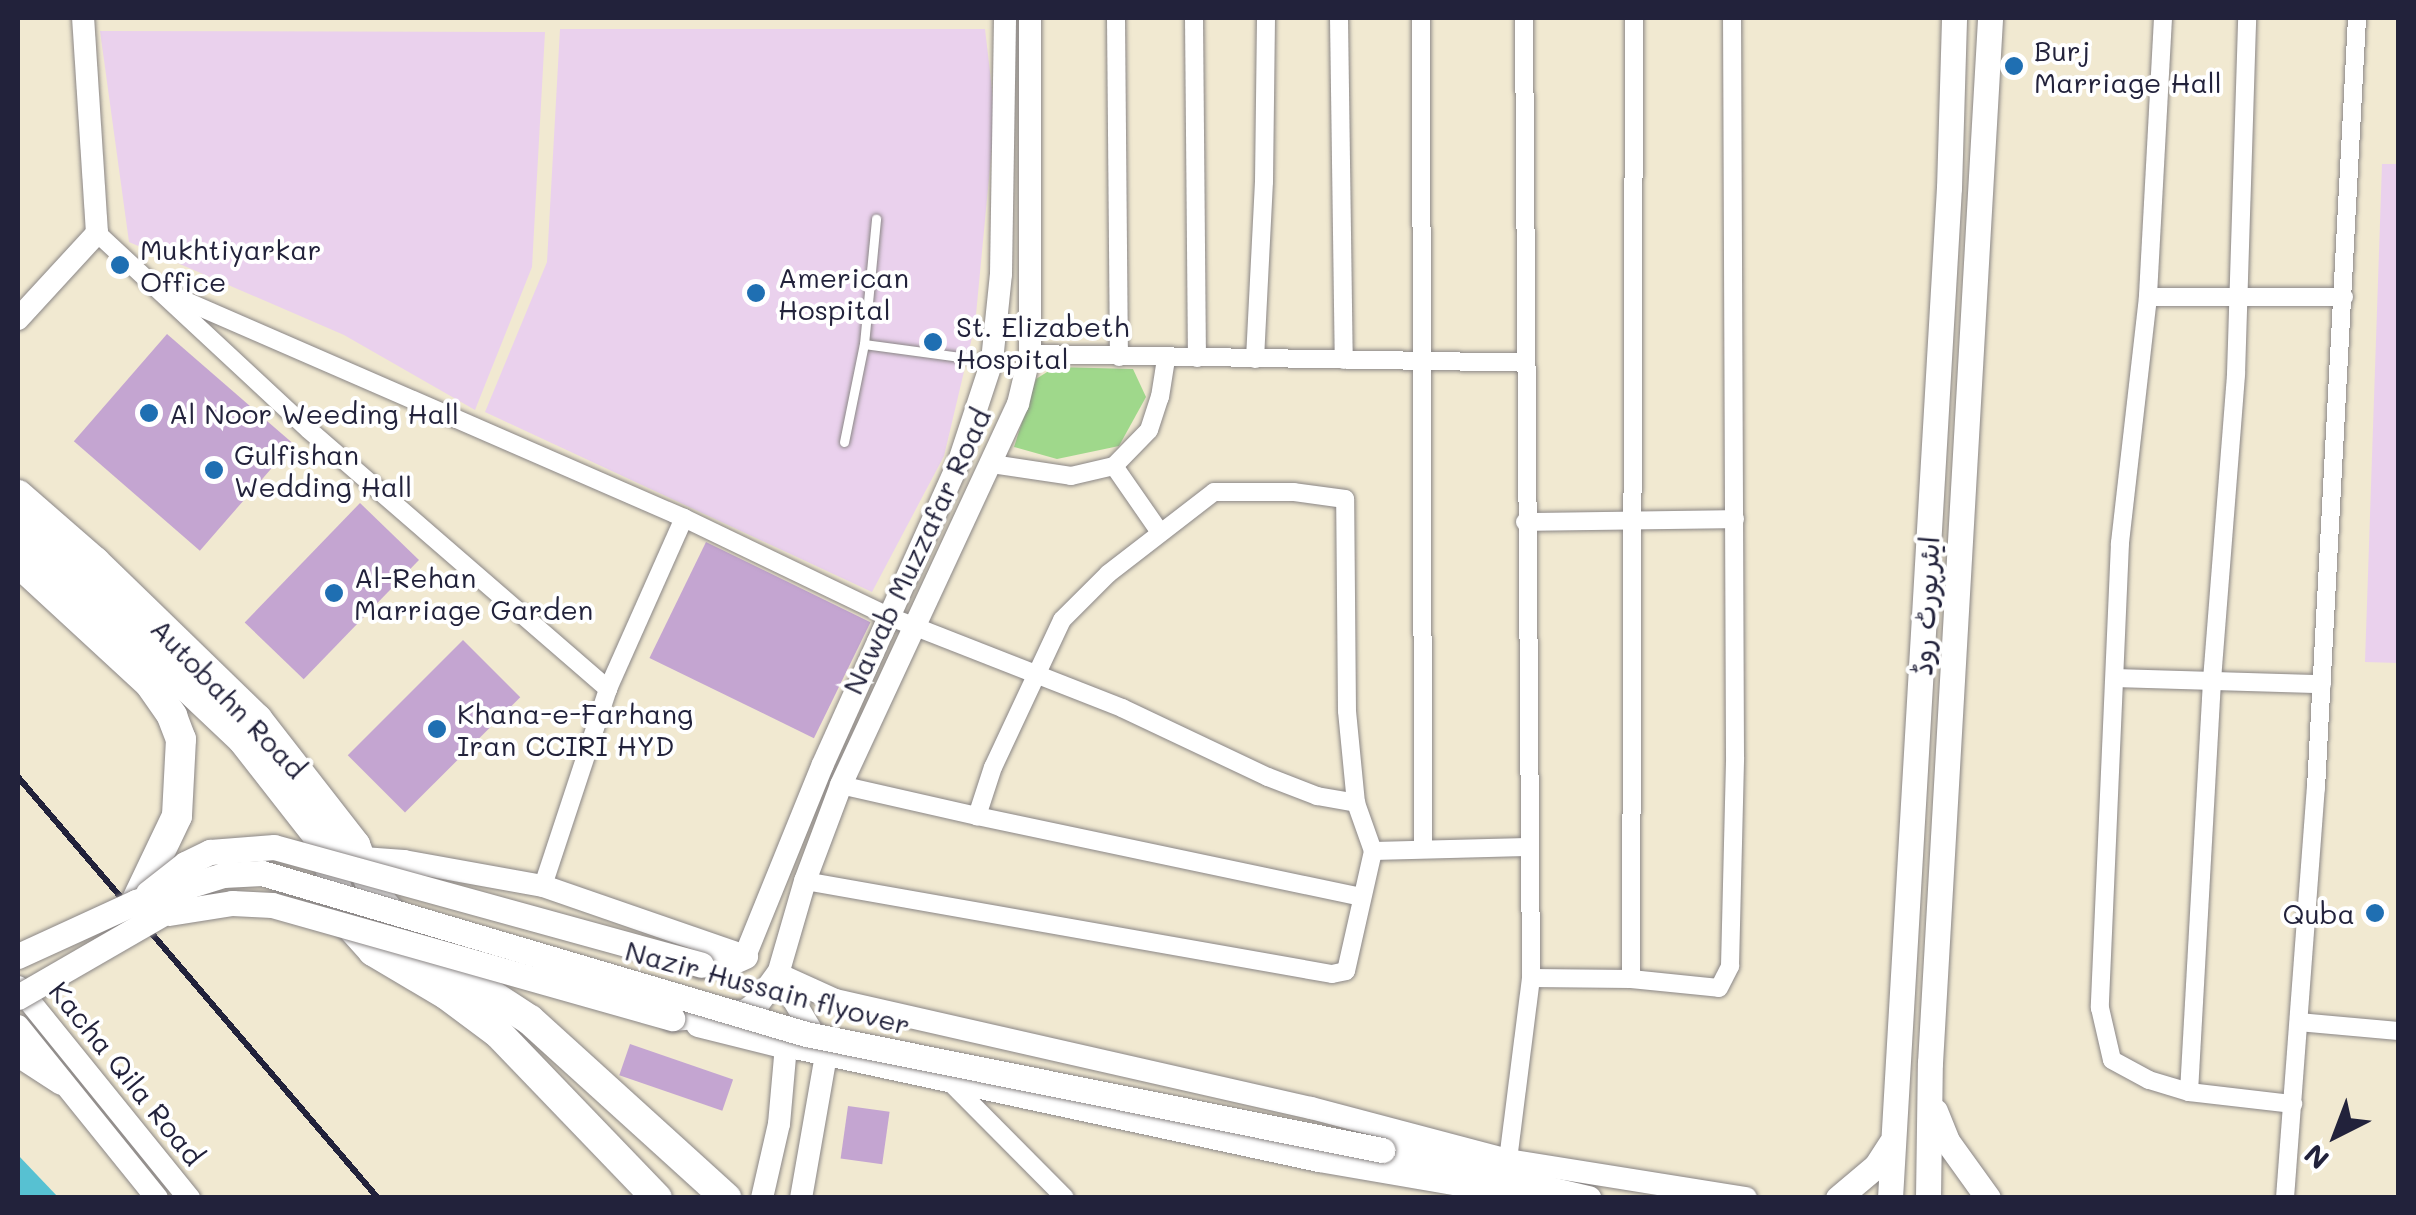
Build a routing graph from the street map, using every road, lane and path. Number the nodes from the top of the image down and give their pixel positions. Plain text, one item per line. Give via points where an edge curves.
1 (82, 18) edge
2 (1005, 18) edge
3 (1030, 18) edge
4 (1116, 18) edge
5 (1194, 18) edge
6 (1266, 18) edge
7 (1339, 18) edge
8 (1421, 18) edge
9 (1524, 18) edge
10 (1634, 18) edge
11 (1732, 18) edge
12 (1954, 18) edge
13 (1990, 18) edge
14 (2163, 18) edge
15 (2247, 18) edge
16 (2357, 18) edge
17 (876, 219) dead end
18 (98, 233) junction
19 (160, 290) junction
20 (2344, 296) junction
21 (2148, 297) junction
22 (2238, 297) junction
23 (18, 319) edge
24 (864, 344) junction
25 (1030, 354) junction
26 (1119, 357) junction
27 (1166, 358) junction
28 (1197, 358) junction
29 (1254, 359) junction
30 (1344, 360) junction
31 (992, 361) junction
32 (1425, 361) junction
33 (1525, 363) junction
34 (844, 442) dead end
35 (992, 464) junction
36 (1114, 466) junction
37 (18, 495) edge
38 (684, 518) junction
39 (1736, 518) junction
40 (1634, 521) junction
41 (1525, 522) junction
42 (18, 527) edge
43 (1159, 531) junction
44 (18, 562) edge
45 (890, 617) junction
46 (917, 628) junction
47 (1038, 674) junction
48 (2115, 678) junction
49 (2212, 680) junction
50 (2322, 684) junction
51 (608, 689) junction
52 (841, 785) junction
53 (1356, 803) junction
54 (977, 816) junction
55 (1527, 847) junction
56 (1424, 849) junction
57 (1374, 852) junction
58 (326, 855) junction
59 (360, 858) junction
60 (805, 880) junction
61 (206, 881) junction
62 (543, 886) junction
63 (1362, 897) junction
64 (136, 902) junction
65 (168, 913) junction
66 (18, 956) edge
67 (746, 956) junction
68 (778, 974) junction
69 (1530, 978) junction
70 (1632, 979) junction
71 (18, 987) edge
72 (18, 997) edge
73 (756, 1004) junction
74 (672, 1018) junction
75 (2299, 1022) junction
76 (18, 1026) edge
77 (2398, 1031) edge
78 (786, 1046) junction
79 (18, 1054) edge
80 (826, 1055) junction
81 (61, 1082) junction
82 (950, 1082) junction
83 (2188, 1092) junction
84 (1931, 1102) junction
85 (2292, 1104) junction
86 (1891, 1144) junction
87 (1382, 1150) junction
88 (1508, 1160) junction
89 (1430, 1188) edge
90 (157, 1198) edge
91 (190, 1198) edge
92 (657, 1198) edge
93 (726, 1198) edge
94 (762, 1198) edge
95 (801, 1198) edge
96 (1065, 1198) edge
97 (1536, 1198) edge
98 (1589, 1198) edge
99 (1746, 1198) edge
100 (1838, 1198) edge
101 (1890, 1198) edge
102 (1928, 1198) edge
103 (1988, 1198) edge
104 (2285, 1198) edge

1 - 18 street
2 - 31 street, Nawab Muzzafar Road via 1001,274
3 - 25 street, Nawab Muzzafar Road
4 - 26 street
5 - 28 street
6 - 29 street
7 - 30 street
8 - 32 street
9 - 33 street
10 - 40 street
11 - 39 street
12 - 86 main road, ایئرپورٹ روڈ
13 - 84 main road, ایئرپورٹ روڈ
14 - 21 street
15 - 22 street
16 - 20 street
17 - 24 lane
18 - 19 street
18 - 23 street
19 - 38 street
19 - 51 street via 309,430
20 - 22 street
20 - 50 street
21 - 22 street
21 - 48 street via 2120,543
22 - 49 street
24 - 31 lane
24 - 34 lane
25 - 26 street
25 - 35 street, Nawab Muzzafar Road
26 - 27 street
27 - 28 street
27 - 36 street via 1149,430
28 - 29 street
29 - 30 street
30 - 32 street
31 - 45 street, Nawab Muzzafar Road via 959,461
32 - 33 street
32 - 56 street
33 - 41 street
35 - 36 street via 1071,476
35 - 46 street, Nawab Muzzafar Road
36 - 43 street
37 - 59 highway, Autobahn Road via 257,719 306,776
38 - 45 street
38 - 51 street
39 - 40 street
39 - 70 street via 1730,966 1719,988
40 - 41 street
40 - 70 street
41 - 55 street
42 - 58 highway, Autobahn Road via 243,740
43 - 47 street via 1062,620
43 - 53 street via 1214,492 1345,499 1347,710
44 - 64 highway via 150,684 181,739 177,816
45 - 46 street
45 - 67 street, Nawab Muzzafar Road
46 - 47 street
46 - 52 street, Nawab Muzzafar Road
47 - 53 street via 1268,777
47 - 54 street
48 - 49 street
48 - 83 street via 2100,1008 2112,1060
49 - 50 street
49 - 83 street
50 - 75 street
51 - 62 street
52 - 54 street
52 - 60 street, Nawab Muzzafar Road
53 - 57 street
54 - 63 street
55 - 56 street
55 - 69 street
56 - 57 street
57 - 63 street
58 - 59 street
58 - 92 highway, Autobahn Road via 348,923 373,952 498,1034
59 - 62 street
59 - 93 highway, Autobahn Road via 374,893 420,948 530,1020
60 - 63 street via 1340,974 1350,960
60 - 68 street, Nawab Muzzafar Road
61 - 64 main road, Nazir Hussain flyover, bridge
61 - 65 main road, bridge
61 - 87 main road, Nazir Hussain flyover, bridge via 246,872 280,876 806,1034
62 - 67 street
64 - 66 main road, Nazir Hussain flyover, bridge
64 - 67 main road, bridge via 210,852 274,846 701,965
65 - 72 main road, bridge
65 - 74 main road, bridge via 232,903 272,905
68 - 73 main road
68 - 80 street
68 - 88 street via 835,1000 1311,1108
69 - 70 street
69 - 88 street
71 - 91 street, Kacha Qila Road
73 - 74 main road via 722,1017
73 - 78 street
74 - 78 main road
75 - 77 street
75 - 85 street
76 - 81 street, Kacha Qila Road
78 - 80 street
78 - 94 street via 779,1124
79 - 81 main road
80 - 82 street
80 - 95 street
81 - 90 street, Kacha Qila Road
82 - 89 street
82 - 96 street
83 - 85 street
84 - 102 main road, ایئرپورٹ روڈ
84 - 103 main road via 1947,1141
85 - 104 street
86 - 100 main road
86 - 101 main road, ایئرپورٹ روڈ
87 - 88 main road
87 - 98 main road
88 - 99 street
89 - 97 street

